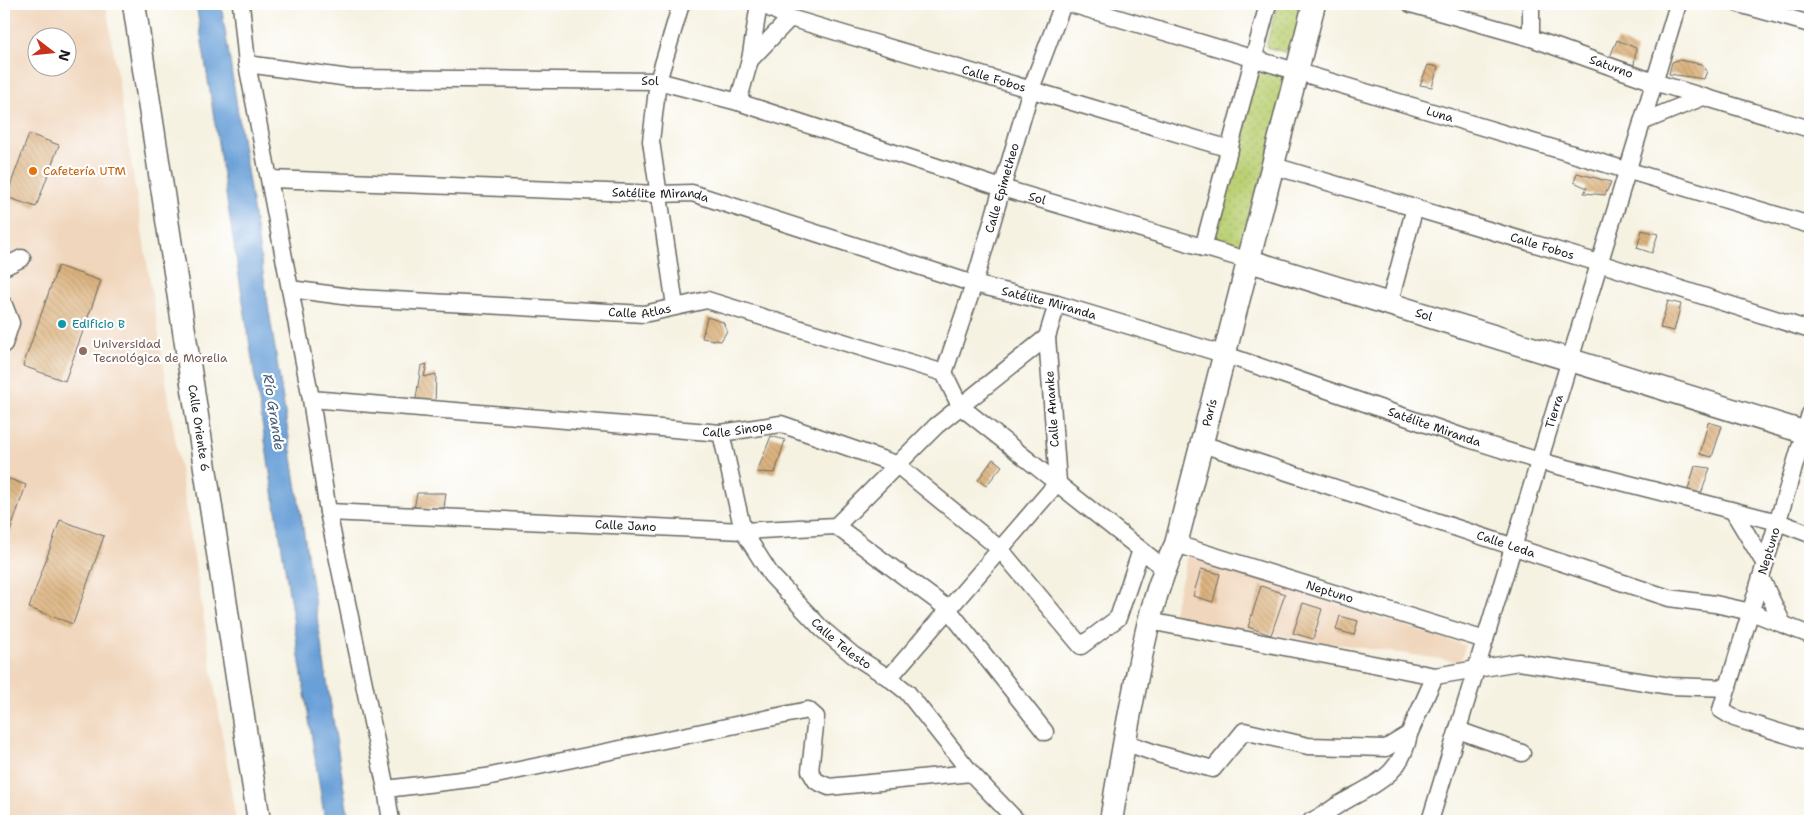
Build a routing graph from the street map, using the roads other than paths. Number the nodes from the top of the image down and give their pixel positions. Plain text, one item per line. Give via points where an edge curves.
1 (134, 4) edge
2 (240, 4) edge
3 (682, 4) edge
4 (760, 4) edge
5 (1063, 4) edge
6 (1071, 4) edge
7 (1268, 4) edge
8 (1314, 4) edge
9 (1531, 4) edge
10 (1678, 4) edge
11 (1739, 4) edge
12 (1422, 5) edge
13 (790, 18) junction
14 (1810, 24) edge
15 (1531, 38) junction
16 (1253, 59) junction
17 (750, 60) junction
18 (247, 64) junction
19 (1297, 74) junction
20 (658, 81) junction
21 (1654, 82) junction
22 (1031, 89) junction
23 (1703, 97) junction
24 (738, 102) junction
25 (1642, 122) junction
26 (1810, 130) edge
27 (1230, 148) junction
28 (1274, 166) junction
29 (1628, 169) junction
30 (271, 179) junction
31 (1002, 188) junction
32 (659, 194) junction
33 (1415, 207) junction
34 (1810, 225) edge
35 (1203, 248) junction
36 (22, 258) dead end
37 (1250, 261) junction
38 (1599, 263) junction
39 (4, 267) edge
40 (974, 284) junction
41 (290, 289) junction
42 (1057, 304) junction
43 (4, 305) edge
44 (1389, 305) junction
45 (674, 306) junction
46 (1810, 330) edge
47 (1047, 337) junction
48 (4, 344) edge
49 (1226, 356) junction
50 (1570, 360) junction
51 (944, 373) junction
52 (311, 399) junction
53 (960, 406) junction
54 (1808, 427) edge
55 (721, 433) junction
56 (1202, 444) junction
57 (1540, 461) junction
58 (896, 464) junction
59 (1058, 482) junction
60 (1733, 511) junction
61 (328, 512) junction
62 (1778, 522) junction
63 (836, 526) junction
64 (743, 531) junction
65 (1810, 534) edge
66 (1176, 544) junction
67 (1513, 546) junction
68 (1000, 549) junction
69 (1141, 550) junction
70 (1164, 568) junction
71 (1763, 571) junction
72 (948, 609) junction
73 (1751, 612) junction
74 (1149, 621) junction
75 (1783, 624) junction
76 (1810, 636) edge
77 (1485, 640) junction
78 (1476, 671) junction
79 (1435, 676) junction
80 (889, 678) junction
81 (1728, 688) junction
82 (1458, 730) junction
83 (1045, 732) dead end
84 (1409, 734) junction
85 (1124, 742) junction
86 (1810, 742) edge
87 (1522, 753) dead end
88 (971, 773) junction
89 (386, 789) junction
90 (259, 821) edge
91 (391, 821) edge
92 (1017, 821) edge
93 (1112, 821) edge
94 (1311, 821) edge
95 (1430, 821) edge

1 - 90 street, Calle Oriente 6
2 - 18 street
3 - 20 street
4 - 13 street, Calle Fobos
4 - 17 street
5 - 22 street, Calle Epimetheo
6 - 16 street, Luna
7 - 16 street
8 - 19 street, París
9 - 15 street
10 - 21 street, Tierra
11 - 14 street
12 - 15 street, Saturno
13 - 17 street
13 - 22 street, Calle Fobos
15 - 21 street, Saturno
16 - 19 street, Luna
16 - 27 street
17 - 24 street
18 - 20 street, Sol via 349,78
18 - 30 street
19 - 28 street, París
19 - 29 street, Luna
20 - 24 street, Sol
20 - 32 street via 651,141
21 - 23 street, Saturno
21 - 25 street, Tierra
22 - 27 street, Calle Fobos
22 - 31 street, Calle Epimetheo
23 - 25 street
23 - 26 street, Saturno
24 - 31 street, Sol
25 - 29 street, Tierra
27 - 35 street
28 - 33 street, Calle Fobos
28 - 37 street, París
29 - 34 street, Luna
29 - 38 street, Tierra
30 - 32 street, Satélite Miranda
30 - 41 street
31 - 35 street, Sol
31 - 40 street, Calle Epimetheo
32 - 40 street, Satélite Miranda via 692,192
32 - 45 street
33 - 38 street, Calle Fobos
33 - 44 street
35 - 37 street, Sol
36 - 39 street
37 - 44 street, Sol
37 - 49 street, París
38 - 46 street, Calle Fobos
38 - 50 street, Tierra
40 - 42 street, Satélite Miranda
40 - 51 street, Calle Epimetheo
41 - 45 street, Calle Atlas via 358,298 644,314
41 - 52 street
42 - 47 street
42 - 49 street, Satélite Miranda
43 - 48 street via 11,322
44 - 50 street, Sol
45 - 51 street, Calle Atlas via 707,300
47 - 53 street
47 - 59 street, Calle Ananke
49 - 56 street, París
49 - 57 street, Satélite Miranda
50 - 54 street, Sol
50 - 57 street, Tierra
51 - 53 street
52 - 55 street, Calle Sinope
52 - 61 street
53 - 58 street
53 - 59 street
54 - 62 street, Neptuno
55 - 58 street, Calle Sinope via 780,424
55 - 64 street, Calle Telesto
56 - 66 street, París
56 - 67 street, Calle Leda
57 - 60 street, Satélite Miranda
57 - 67 street, Tierra
58 - 63 street
58 - 68 street, Calle Sinope
59 - 68 street
59 - 69 street
60 - 62 street, Satélite Miranda
60 - 71 street
61 - 64 street, Calle Jano
61 - 89 street
62 - 65 street, Satélite Miranda
62 - 71 street, Neptuno
63 - 64 street, Calle Jano
63 - 72 street
64 - 80 street, Calle Telesto via 771,575 822,629 853,655
66 - 70 street, París
66 - 77 street, Neptuno
67 - 73 street, Calle Leda via 1669,598
67 - 77 street, Tierra
68 - 69 street, Calle Sinope via 1082,646 1118,618
68 - 72 street
69 - 70 street
70 - 74 street, París
71 - 73 street, Neptuno
71 - 75 street
72 - 80 street
72 - 83 street
73 - 75 street, Calle Leda
73 - 81 street, Neptuno
74 - 79 street
74 - 85 street, París
75 - 76 street, Calle Leda
77 - 78 street, Tierra
78 - 79 street
78 - 81 street via 1519,662 1670,686
78 - 82 street, Tierra
79 - 84 street
80 - 88 street, Calle Telesto via 907,692
81 - 86 street, Neptuno via 1722,710 1734,718
82 - 87 street
82 - 95 street, Tierra
84 - 85 street via 1386,748 1369,748 1308,746 1244,731 1213,769
84 - 94 street via 1406,752 1374,787
85 - 93 street, París
88 - 89 street via 829,787 816,781 810,771 816,717 808,710 486,777
88 - 92 street, Calle Telesto
89 - 91 street

